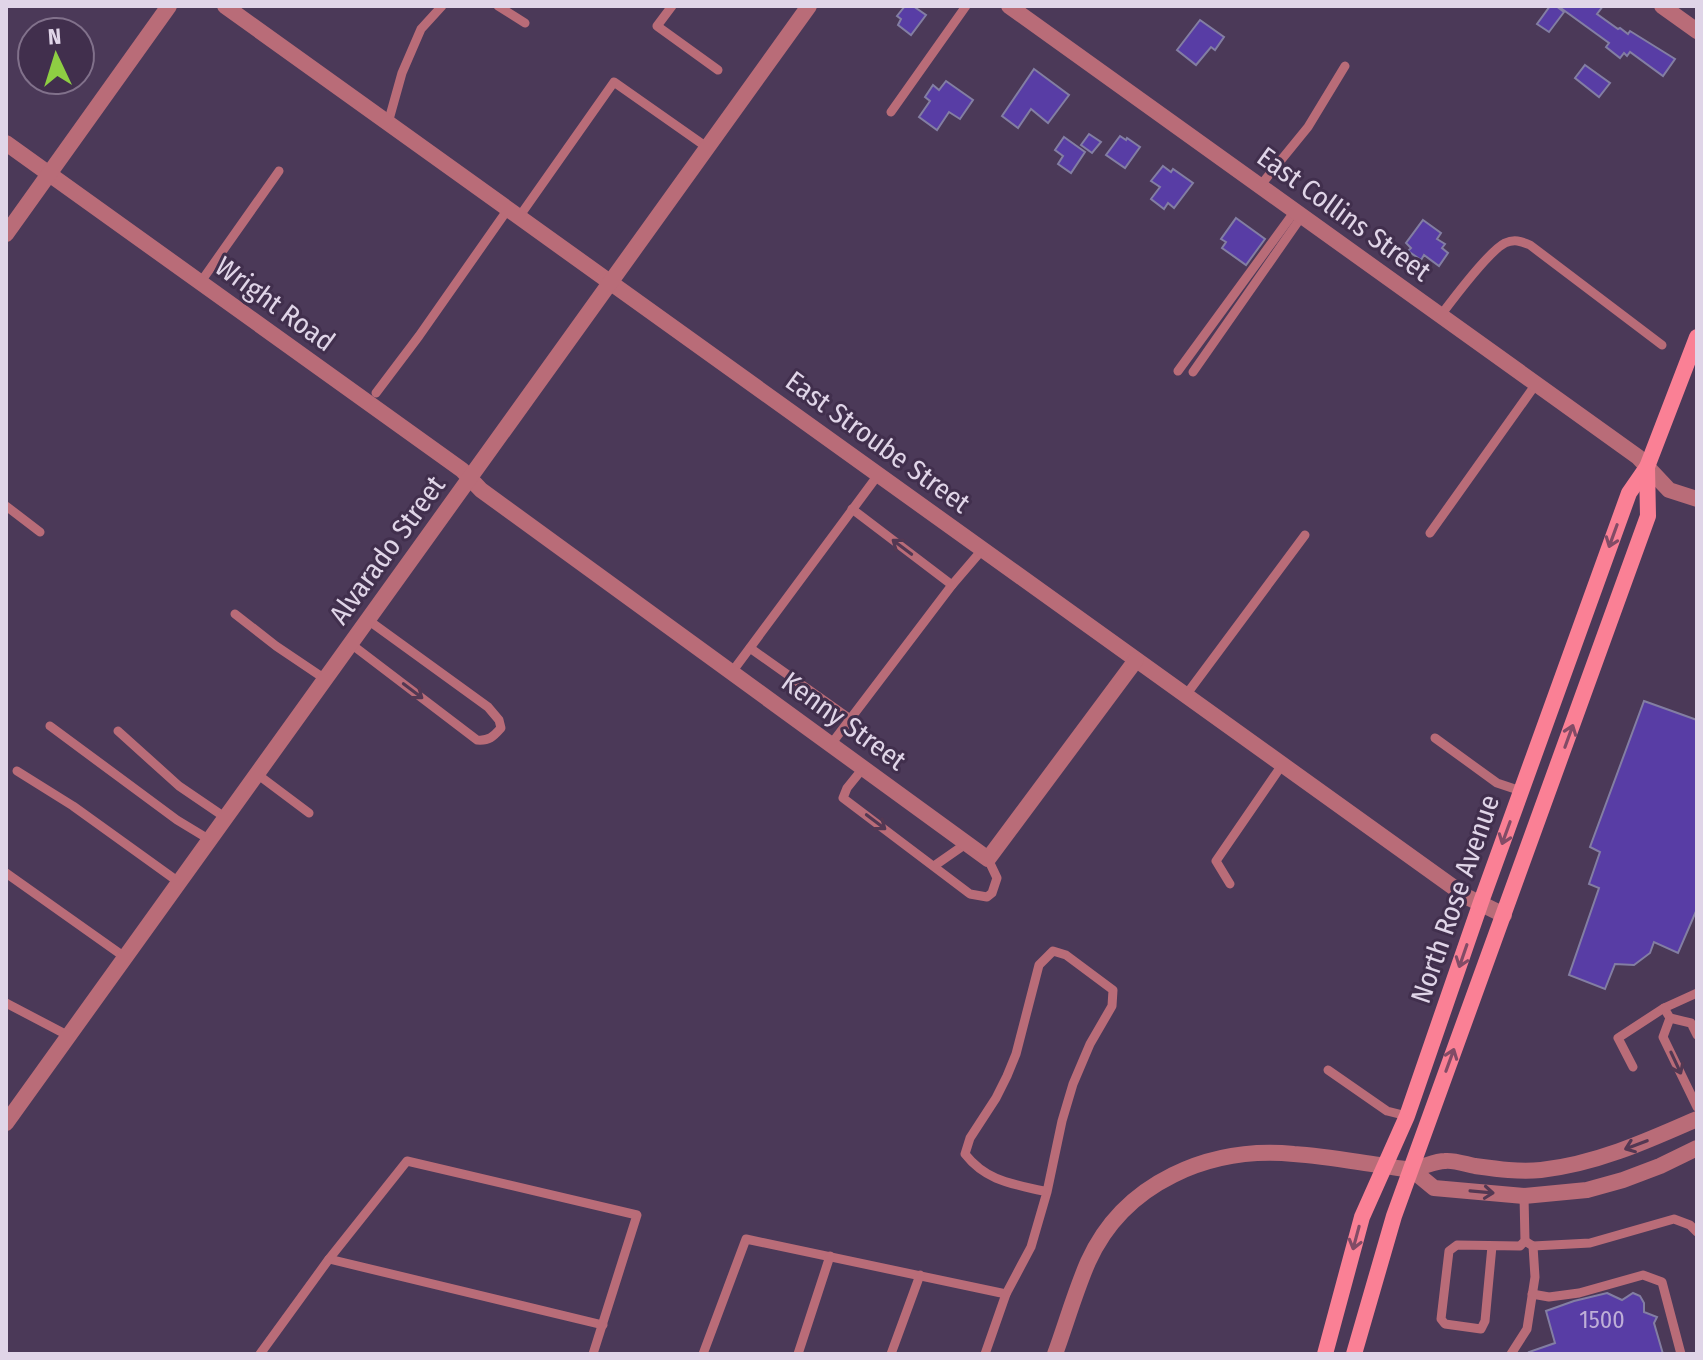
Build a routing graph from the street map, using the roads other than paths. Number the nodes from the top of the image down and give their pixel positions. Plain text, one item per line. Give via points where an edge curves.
1 (169, 6) edge
2 (225, 6) edge
3 (442, 6) edge
4 (498, 6) edge
5 (672, 6) edge
6 (809, 6) edge
7 (966, 6) edge
8 (1009, 6) edge
9 (1662, 6) edge
10 (525, 23) dead end
11 (1697, 31) edge
12 (1345, 66) dead end
13 (718, 70) dead end
14 (891, 112) dead end
15 (388, 123) junction
16 (6, 143) edge
17 (708, 148) junction
18 (279, 171) dead end
19 (49, 174) junction
20 (1260, 186) junction
21 (513, 213) junction
22 (1298, 214) junction
23 (6, 234) edge
24 (200, 283) junction
25 (611, 283) junction
26 (1441, 315) junction
27 (1697, 337) edge
28 (1662, 345) dead end
29 (1178, 371) dead end
30 (1193, 372) dead end
31 (1536, 384) junction
32 (376, 393) dead end
33 (1647, 467) junction
34 (878, 475) junction
35 (469, 479) junction
36 (1697, 499) edge
37 (6, 506) edge
38 (852, 509) junction
39 (40, 532) dead end
40 (1430, 533) dead end
41 (1305, 535) dead end
42 (982, 550) junction
43 (952, 585) junction
44 (235, 614) dead end
45 (368, 620) junction
46 (351, 644) junction
47 (750, 648) junction
48 (1136, 660) junction
49 (732, 672) junction
50 (325, 679) junction
51 (1186, 695) junction
52 (850, 719) junction
53 (50, 726) dead end
54 (118, 731) dead end
55 (1435, 738) dead end
56 (832, 743) junction
57 (1282, 765) junction
58 (864, 767) junction
59 (17, 771) dead end
60 (257, 774) junction
61 (1521, 791) junction
62 (309, 813) dead end
63 (226, 818) junction
64 (210, 840) junction
65 (967, 843) junction
66 (988, 859) junction
67 (934, 866) junction
68 (6, 873) edge
69 (180, 883) junction
70 (1230, 884) dead end
71 (1481, 904) junction
72 (1504, 915) junction
73 (126, 958) junction
74 (1697, 993) edge
75 (6, 1003) edge
76 (1664, 1008) junction
77 (1670, 1018) junction
78 (1697, 1035) edge
79 (69, 1036) junction
80 (1633, 1067) dead end
81 (1328, 1070) dead end
82 (1697, 1107) edge
83 (9, 1114) edge
84 (1407, 1116) junction
85 (1697, 1119) edge
86 (1697, 1148) edge
87 (1386, 1166) junction
88 (1411, 1169) junction
89 (1047, 1192) junction
90 (1524, 1196) junction
91 (1697, 1232) edge
92 (1529, 1244) junction
93 (1492, 1246) junction
94 (830, 1256) junction
95 (329, 1259) junction
96 (920, 1275) junction
97 (1006, 1294) junction
98 (1532, 1294) junction
99 (603, 1325) junction
100 (260, 1354) edge
101 (593, 1354) edge
102 (703, 1354) edge
103 (798, 1354) edge
104 (891, 1354) edge
105 (985, 1354) edge
106 (1055, 1354) edge
107 (1325, 1354) edge
108 (1354, 1354) edge
109 (1511, 1354) edge
110 (1681, 1354) edge

1 - 19 street
2 - 15 street, East Stroube Street
3 - 15 lane via 421,29
4 - 10 lane
5 - 13 lane via 657,26
6 - 17 street, Alvarado Street
7 - 14 lane
8 - 20 street, East Collins Street
9 - 11 street
12 - 20 lane via 1308,127
15 - 21 street, East Stroube Street
16 - 19 street, Wright Road
17 - 21 lane via 614,82
17 - 25 street, Alvarado Street
18 - 24 lane
19 - 23 street
19 - 24 street, Wright Road
20 - 22 street, East Collins Street
21 - 25 street, East Stroube Street
21 - 32 lane
22 - 26 street, East Collins Street
22 - 29 lane
22 - 30 lane
24 - 35 street, Wright Road
25 - 34 street, East Stroube Street
25 - 35 street, Alvarado Street
26 - 28 lane via 1494,251 1506,242 1522,241
26 - 31 street, East Collins Street
27 - 33 main road, North Rose Avenue
31 - 33 street, East Collins Street
31 - 40 lane
33 - 36 street, East Collins Street via 1669,490
33 -> 61 main road, North Rose Avenue via 1629,493
72 -> 33 main road, North Rose Avenue via 1648,516
34 - 38 lane
34 - 42 street, East Stroube Street
35 - 45 street, Alvarado Street
35 - 49 street, Kenny Street
37 - 39 lane
43 -> 38 lane
38 - 47 lane
41 - 51 lane
42 - 43 lane
42 - 48 street, East Stroube Street
43 - 52 lane
44 - 50 lane
45 - 46 street, Alvarado Street
46 -> 45 lane via 477,740 493,738 501,728 488,707
46 - 50 street, Alvarado Street
47 - 49 lane
47 - 52 lane
48 - 51 street, East Stroube Street
48 - 66 street
49 - 56 street, Kenny Street
50 - 60 street, Alvarado Street
51 - 57 street, East Stroube Street
52 - 56 lane
53 - 64 lane
54 - 63 lane via 179,786
55 - 61 lane via 1497,783
56 - 58 street, Kenny Street
57 - 70 lane via 1216,861
57 - 71 street, East Stroube Street
58 - 65 street, Kenny Street
58 -> 67 lane via 843,798
59 - 69 lane
60 - 62 lane
60 - 63 street, Alvarado Street
61 -> 71 main road, North Rose Avenue
63 - 64 street, Alvarado Street
64 - 69 street, Alvarado Street
65 - 66 street, Kenny Street
65 - 67 lane
66 - 67 lane via 997,878 987,897 970,894
68 - 73 lane
69 - 73 street, Alvarado Street
71 - 72 street, East Stroube Street
71 -> 84 main road, North Rose Avenue
88 -> 72 main road, North Rose Avenue
73 - 79 street, Alvarado Street
74 - 76 lane
75 - 79 lane
76 - 77 lane
76 - 80 lane via 1618,1038
77 - 78 lane via 1691,1023
77 -> 82 lane via 1663,1037
79 - 83 street, Alvarado Street
81 - 84 lane via 1387,1111
84 - 87 main road, North Rose Avenue
85 -> 88 street via 1574,1165 1505,1171 1444,1161
86 - 90 street via 1587,1190
87 - 88 street
87 - 106 street via 1292,1153 1239,1154 1205,1161 1155,1183 1102,1237
87 -> 107 main road, North Rose Avenue via 1362,1217
88 -> 90 street via 1434,1188
88 - 108 main road, North Rose Avenue
89 - 89 lane via 1073,1084 1112,1006 1113,990 1053,951 1039,965 1007,1076 965,1154 993,1178
89 - 97 lane via 1031,1247
90 - 92 lane
91 - 92 lane via 1674,1219 1590,1243
92 - 93 lane
92 - 98 lane via 1535,1277
93 - 93 lane via 1457,1245 1449,1251 1441,1319 1445,1324 1481,1329
94 - 96 lane
94 - 102 lane via 746,1239
94 - 103 lane
95 - 99 lane
95 - 99 lane via 407,1161 637,1215
95 - 100 lane
96 - 97 lane
96 - 104 lane
97 - 105 lane
98 - 109 lane via 1527,1329
98 - 110 lane via 1579,1293 1643,1275 1662,1282
99 - 101 lane

